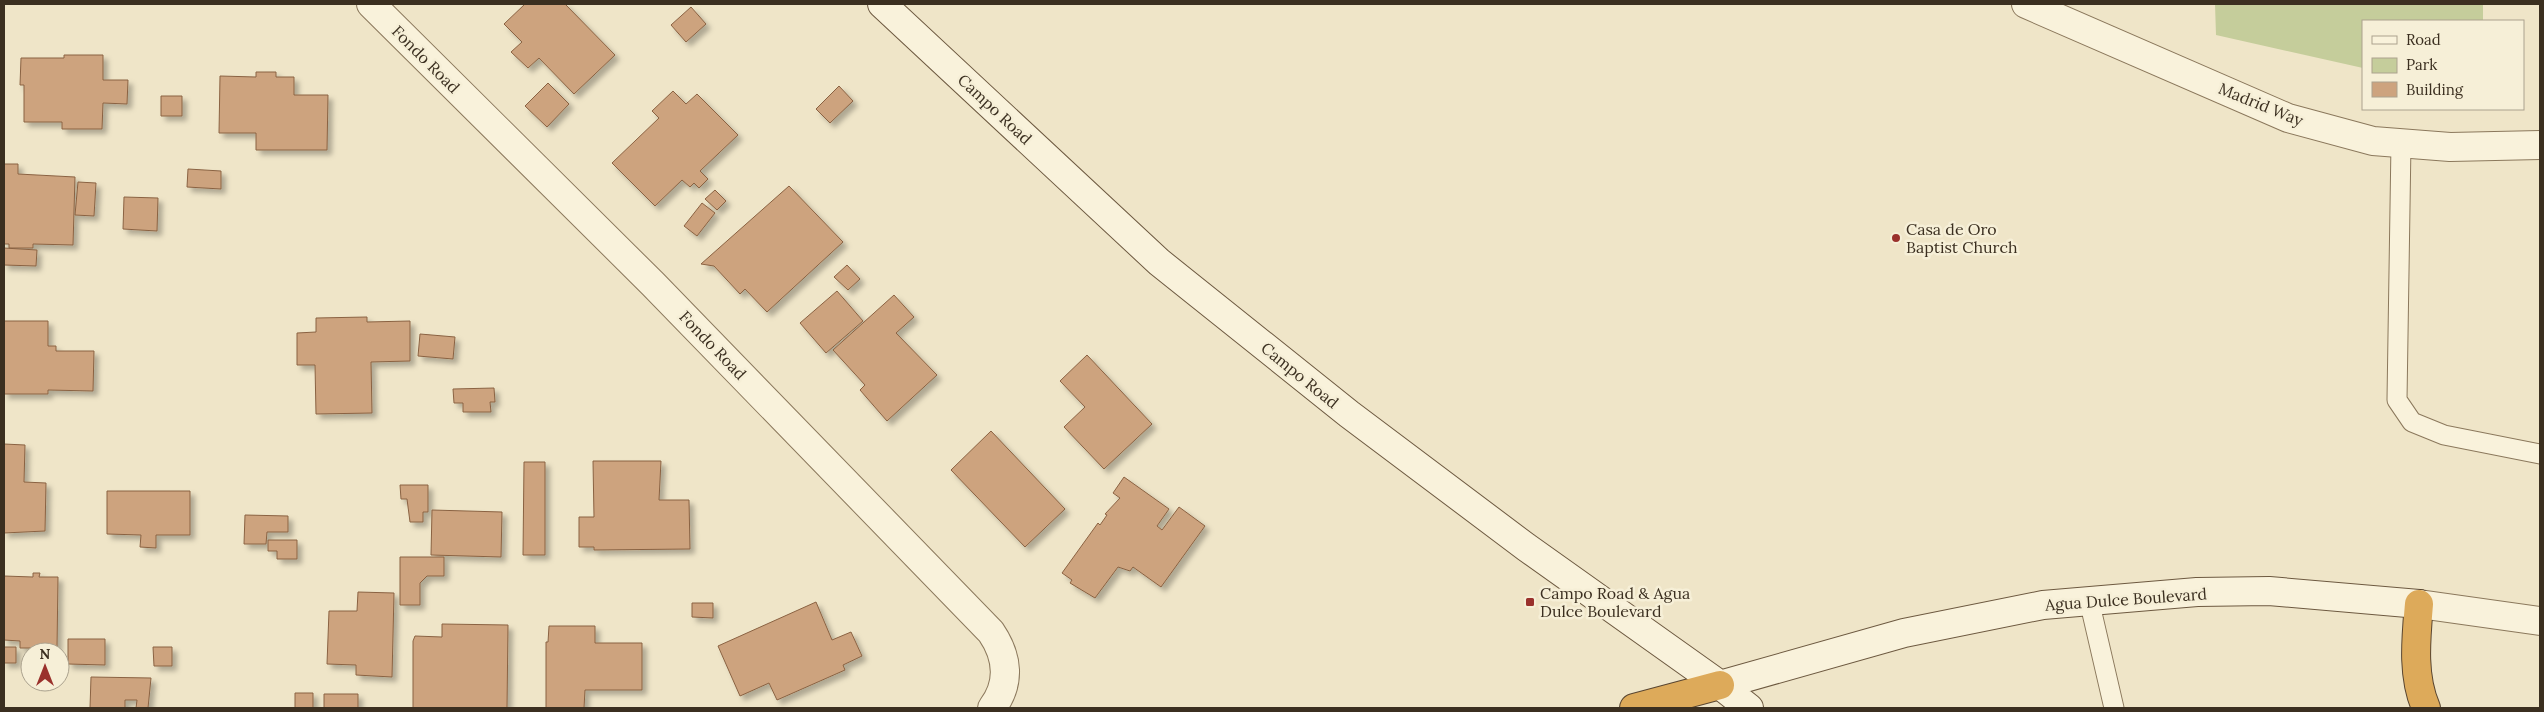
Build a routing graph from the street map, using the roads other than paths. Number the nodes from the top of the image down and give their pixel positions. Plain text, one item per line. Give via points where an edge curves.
1 (371, 4) edge
2 (882, 4) edge
3 (2026, 4) edge
4 (2401, 143) junction
5 (2540, 145) edge
6 (2540, 454) edge
7 (2089, 600) junction
8 (2419, 604) junction
9 (2540, 621) edge
10 (1720, 685) junction
11 (992, 708) edge
12 (1634, 708) edge
13 (1749, 708) edge
14 (2114, 708) edge
15 (2426, 708) edge

1 - 11 main road, Fondo Road via 653,284 991,632 1005,657 1006,672 1004,687
2 - 10 main road, Campo Road via 1159,262 1395,449
3 - 4 main road, Madrid Way via 2288,118 2373,141
4 - 5 main road, Madrid Way via 2450,147
4 - 6 lane via 2397,400 2412,422 2444,435
7 - 8 main road, Agua Dulce Boulevard via 2196,592 2269,591
7 - 10 main road, Agua Dulce Boulevard via 2043,605 1904,633
7 - 14 lane
8 - 9 main road, Agua Dulce Boulevard
8 - 15 highway via 2415,648
10 - 12 highway
10 - 13 main road, Campo Road

